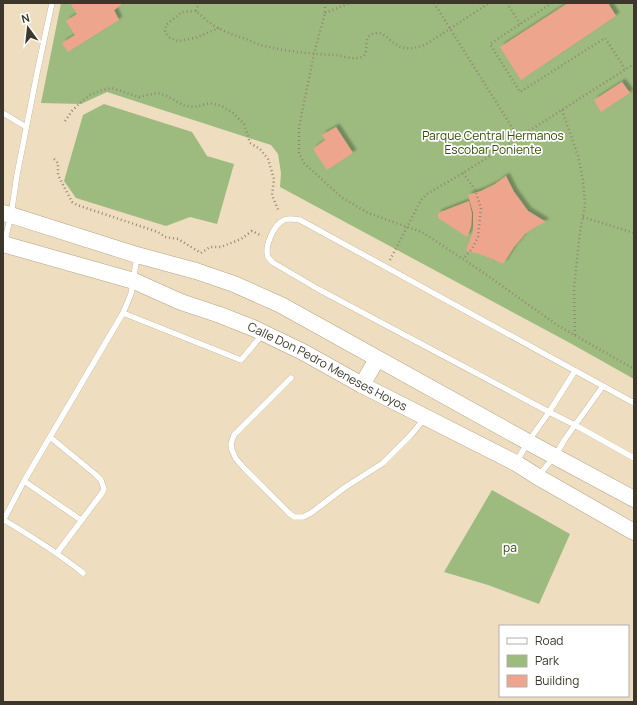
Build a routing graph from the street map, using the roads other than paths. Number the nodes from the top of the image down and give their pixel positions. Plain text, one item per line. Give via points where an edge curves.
1 (52, 3) edge
2 (3, 113) edge
3 (26, 128) junction
4 (7, 214) edge
5 (4, 244) edge
6 (137, 255) junction
7 (134, 281) junction
8 (123, 313) junction
9 (264, 333) junction
10 (377, 359) junction
11 (575, 371) junction
12 (291, 378) dead end
13 (362, 385) junction
14 (603, 386) junction
15 (634, 402) edge
16 (549, 412) junction
17 (426, 417) junction
18 (575, 425) junction
19 (50, 437) junction
20 (528, 442) junction
21 (555, 456) junction
22 (634, 458) edge
23 (516, 463) junction
24 (538, 477) junction
25 (24, 480) junction
26 (634, 499) edge
27 (81, 520) junction
28 (3, 521) edge
29 (634, 532) edge
30 (57, 553) junction
31 (83, 573) dead end

1 - 3 lane
2 - 3 lane
3 - 4 lane
4 - 5 lane
4 - 6 street
5 - 7 street, Calle Don Pedro Meneses Hoyos
6 - 7 lane
6 - 10 street via 234,284 281,305
7 - 8 lane
7 - 9 street, Calle Don Pedro Meneses Hoyos via 181,302
8 - 9 lane via 240,360
8 - 19 lane
9 - 13 street, Calle Don Pedro Meneses Hoyos
10 - 13 street
10 - 20 street
11 - 14 lane
11 - 16 lane
11 - 16 lane via 300,220 283,220 276,227 269,240 268,256 272,262
12 - 17 lane via 234,435 231,444 236,459 294,517 311,513 383,463
13 - 17 street, Calle Don Pedro Meneses Hoyos
14 - 15 lane
14 - 18 lane
16 - 18 lane
16 - 20 lane
17 - 23 street, Calle Don Pedro Meneses Hoyos
18 - 21 lane
18 - 22 lane
19 - 25 lane
19 - 27 lane via 95,474 103,485 102,493
20 - 21 street
20 - 23 lane
21 - 24 lane
21 - 26 street
23 - 24 street, Calle Don Pedro Meneses Hoyos
24 - 29 street, Calle Don Pedro Meneses Hoyos
25 - 27 lane
25 - 28 lane
27 - 30 lane
28 - 30 lane
30 - 31 lane

